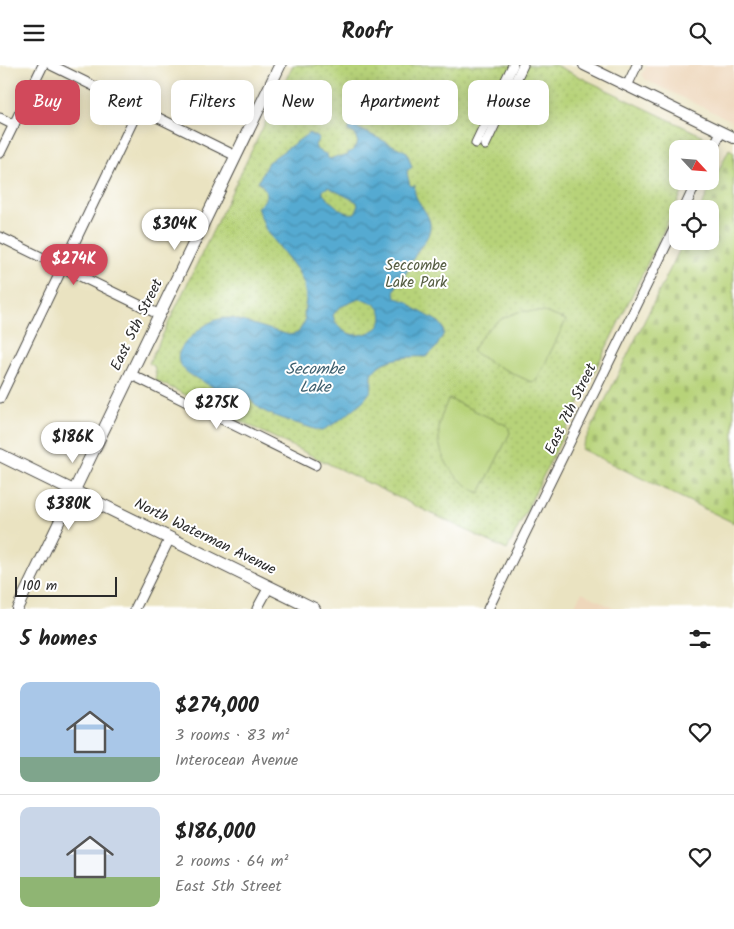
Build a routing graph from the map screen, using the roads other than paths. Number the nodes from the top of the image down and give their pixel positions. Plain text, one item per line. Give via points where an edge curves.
1 (43, 65) edge
2 (51, 65) edge
3 (280, 65) edge
4 (513, 65) edge
5 (523, 65) edge
6 (584, 65) edge
7 (637, 65) edge
8 (90, 84) edge
9 (627, 86) junction
10 (0, 119) edge
11 (161, 119) edge
12 (14, 125) junction
13 (131, 125) edge
14 (721, 132) junction
15 (734, 138) edge
16 (717, 140) edge
17 (0, 153) edge
18 (236, 156) junction
19 (0, 237) edge
20 (669, 239) edge
21 (63, 267) junction
22 (158, 314) junction
23 (130, 374) junction
24 (0, 398) edge
25 (0, 455) edge
26 (314, 465) dead end
27 (74, 491) junction
28 (170, 538) junction
29 (268, 587) junction
30 (17, 609) edge
31 (135, 609) edge
32 (257, 609) edge
33 (314, 609) edge
34 (488, 609) edge

1 - 12 street
2 - 8 street
3 - 18 main road, East 5th Street
4 - 5 street via 481,144
6 - 9 street
7 - 9 street
9 - 14 street
10 - 12 street
11 - 18 street
12 - 17 street
13 - 21 street
14 - 15 street
14 - 16 street
18 - 22 main road, East 5th Street
19 - 21 street
20 - 34 street, East 7th Street
21 - 22 street
21 - 24 street
22 - 23 main road, East 5th Street
23 - 26 street
23 - 27 main road, East 5th Street
25 - 27 main road, North Waterman Avenue
27 - 28 main road, North Waterman Avenue
27 - 30 street
28 - 29 main road, North Waterman Avenue
28 - 31 street
29 - 32 street
29 - 33 main road, North Waterman Avenue

